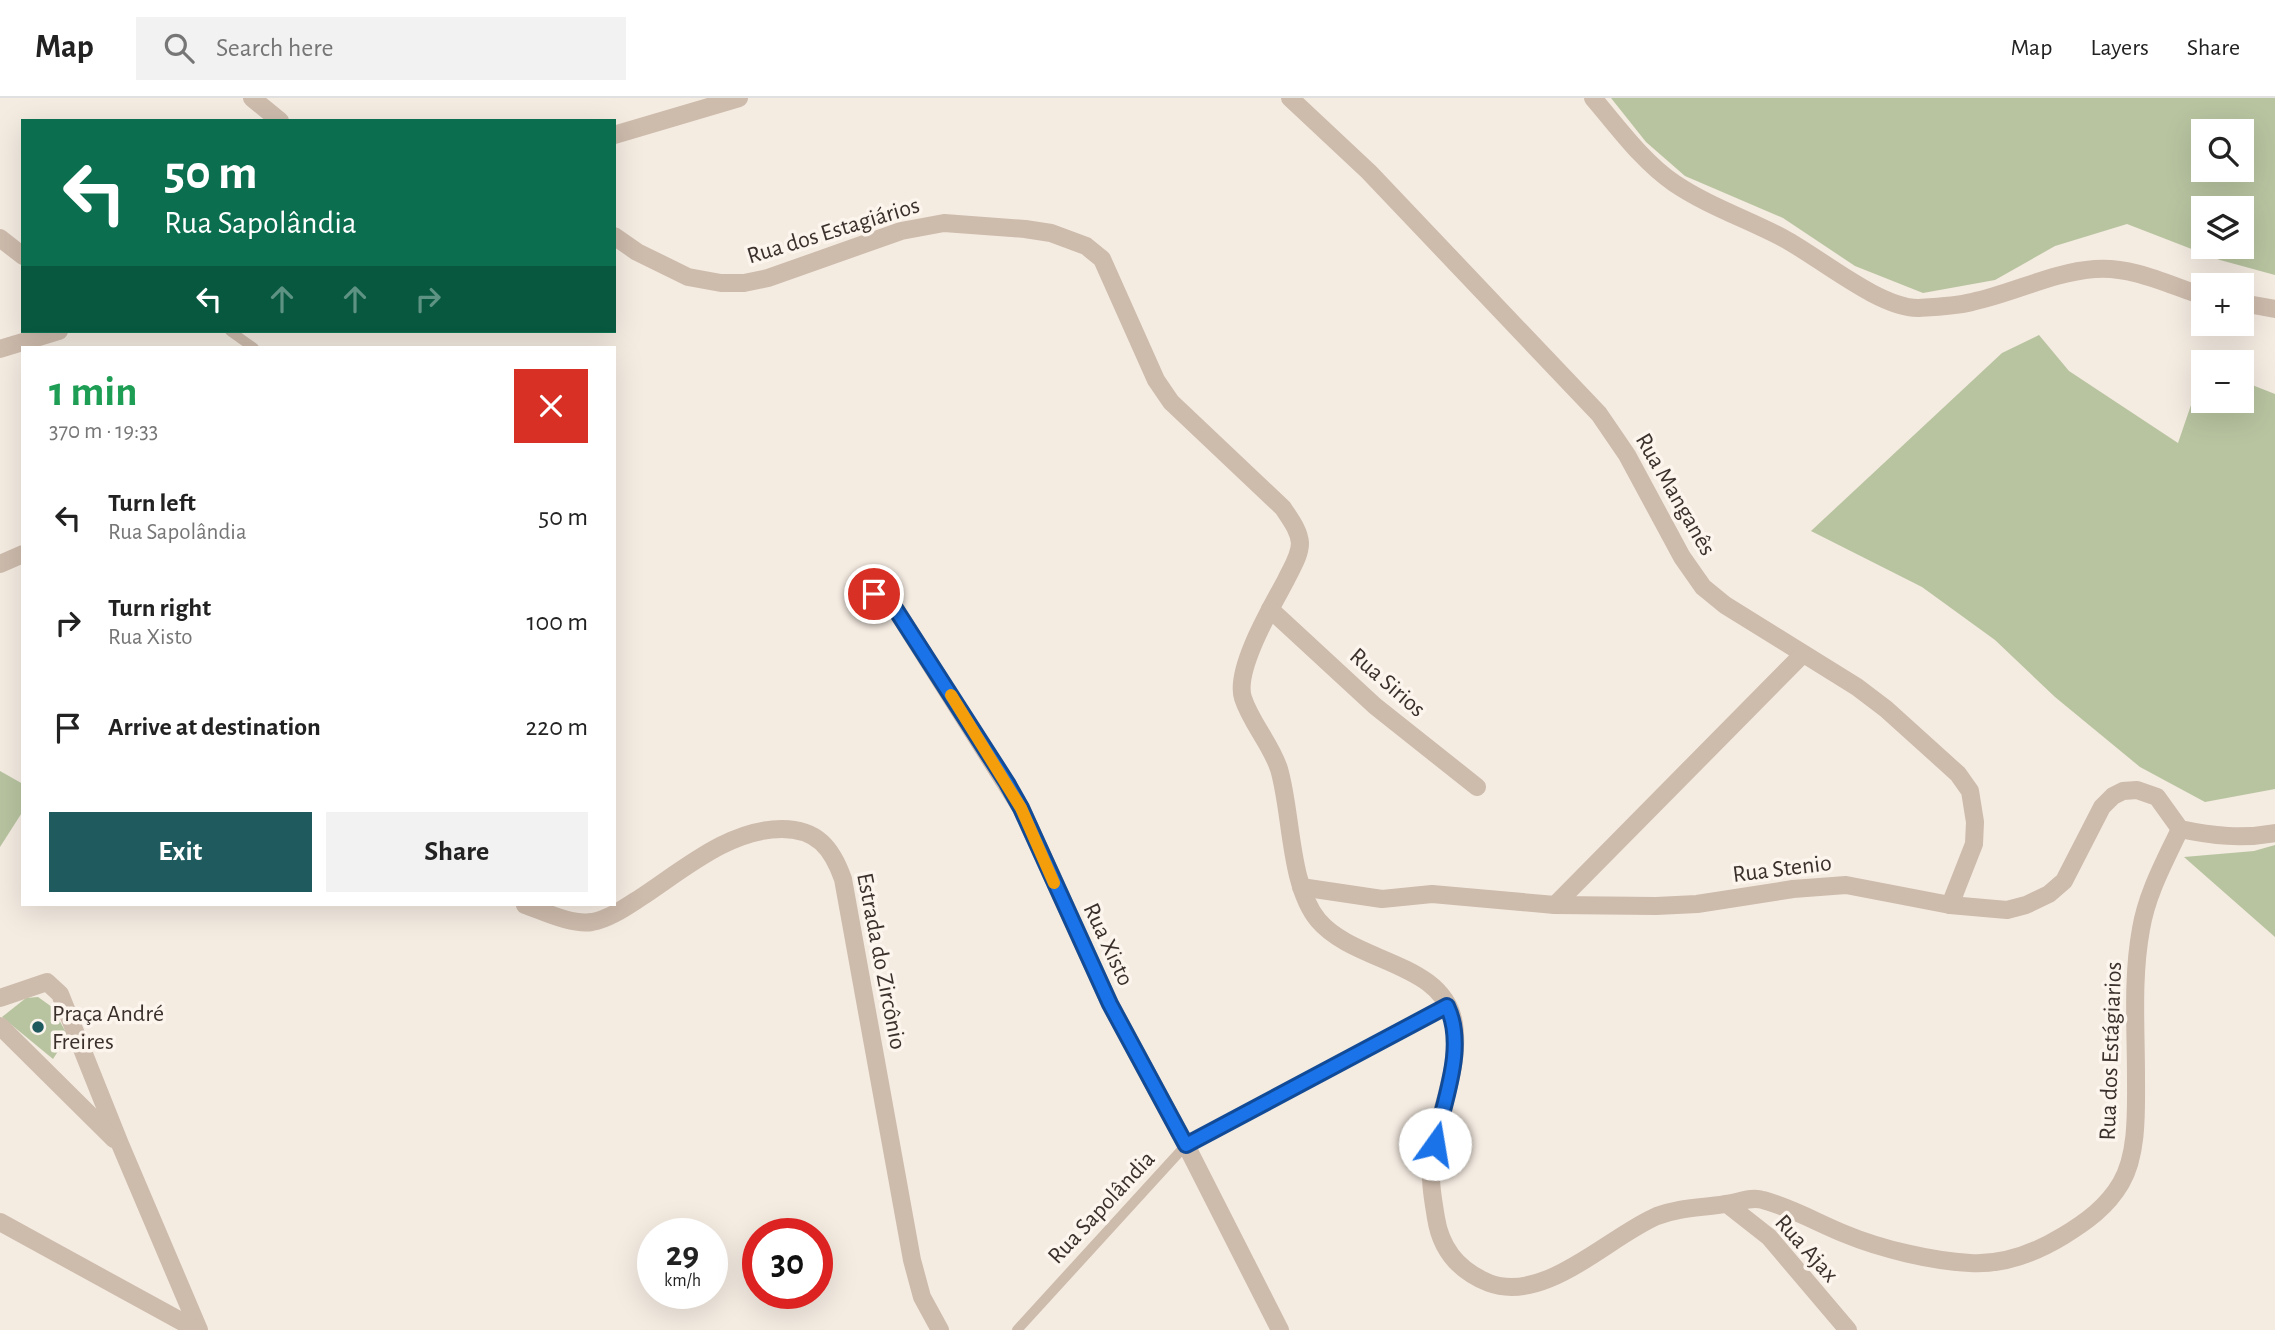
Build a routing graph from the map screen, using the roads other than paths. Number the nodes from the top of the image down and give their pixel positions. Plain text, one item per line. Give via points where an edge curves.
1 (252, 98) edge
2 (739, 98) edge
3 (1290, 98) edge
4 (1593, 98) edge
5 (278, 119) edge
6 (616, 134) edge
7 (0, 237) edge
8 (616, 237) edge
9 (21, 254) edge
10 (2191, 292) edge
11 (2254, 305) edge
12 (2275, 309) edge
13 (52, 333) edge
14 (233, 333) edge
15 (251, 346) edge
16 (0, 349) edge
17 (21, 555) edge
18 (0, 564) edge
19 (874, 594) dead end
20 (1270, 609) junction
21 (1802, 655) junction
22 (1477, 787) dead end
23 (2180, 829) junction
24 (2275, 833) edge
25 (1301, 887) junction
26 (1555, 905) junction
27 (1950, 905) junction
28 (528, 906) edge
29 (0, 998) edge
30 (1447, 1006) junction
31 (0, 1026) edge
32 (120, 1144) junction
33 (1186, 1145) junction
34 (1727, 1204) junction
35 (0, 1222) edge
36 (198, 1330) edge
37 (940, 1330) edge
38 (1017, 1330) edge
39 (1280, 1330) edge
40 (1848, 1330) edge

1 - 5 street
2 - 6 street
3 - 21 street, Rua Manganês via 1369,172 1599,414 1628,455 1703,587
4 - 10 street via 1673,182 1899,305 1971,303 2097,268 2127,271
7 - 9 street
8 - 20 street, Rua dos Estagiários via 688,276 733,283 768,278 901,231 944,223 1051,233 1086,246 1102,260 1156,380 1171,402 1283,508 1296,527 1300,544 1296,560
11 - 12 street
13 - 16 street
14 - 15 lane
17 - 18 street
19 - 33 street, Rua Xisto via 896,610 1007,783 1110,1004
20 - 22 street, Rua Sirios via 1375,706
20 - 25 street, Rua dos Estagiários via 1241,683 1243,699 1278,766
21 - 26 street
21 - 27 street, Rua Manganês via 1886,709 1958,774 1970,791 1974,844
23 - 24 street via 2214,836
23 - 27 street, Rua Stenio via 2157,797 2123,791 2102,807 2064,881 2049,894 2007,911
23 - 34 street, Rua dos Estágiarios via 2151,891 2141,926 2132,1151 2111,1199 2087,1221 2025,1256 1969,1263 1894,1251 1755,1198
25 - 26 street, Rua Stenio via 1381,898 1432,894
25 - 30 street, Rua dos Estagiários via 1315,917 1332,933 1348,945 1423,978 1434,985
26 - 27 street, Rua Stenio via 1697,904 1846,885
28 - 37 street, Estrada do Zircônio via 592,922 617,912 728,841 763,829 795,829 819,839 835,856 843,879 912,1260 922,1297
29 - 32 street via 47,982 60,994
30 - 33 lane, Rua Sapolândia
30 - 34 street, Rua dos Estagiários via 1454,1020 1455,1056 1431,1162 1432,1189 1439,1235 1458,1265 1488,1283 1526,1286 1556,1276 1633,1227 1664,1213
31 - 32 street
32 - 36 street
33 - 38 lane, Rua Sapolândia
33 - 39 street, Rua Xisto
34 - 40 street, Rua Ajax via 1769,1237
35 - 36 street

